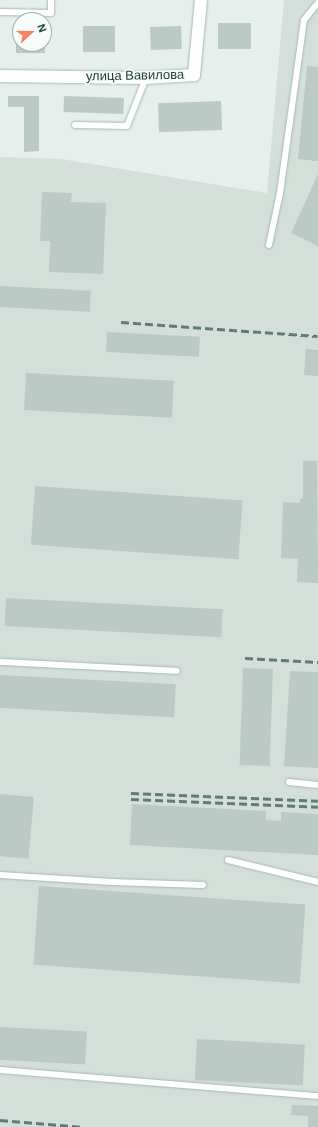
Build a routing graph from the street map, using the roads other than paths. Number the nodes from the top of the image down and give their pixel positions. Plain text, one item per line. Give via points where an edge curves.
1 (51, 0) edge
2 (201, 0) edge
3 (318, 3) edge
4 (0, 12) edge
5 (0, 76) edge
6 (146, 78) junction
7 (75, 125) dead end
8 (268, 245) dead end
9 (0, 662) edge
10 (177, 671) dead end
11 (289, 782) dead end
12 (318, 785) edge
13 (228, 860) dead end
14 (0, 875) edge
15 (318, 882) edge
16 (203, 886) dead end
17 (0, 1070) edge
18 (318, 1096) edge

1 - 4 lane via 51,13
2 - 6 street, улица Вавилова via 194,75
3 - 8 lane via 304,20 280,193
5 - 6 street, улица Вавилова
6 - 7 lane via 127,126
9 - 10 lane
11 - 12 lane
13 - 15 lane
14 - 16 lane
17 - 18 lane

